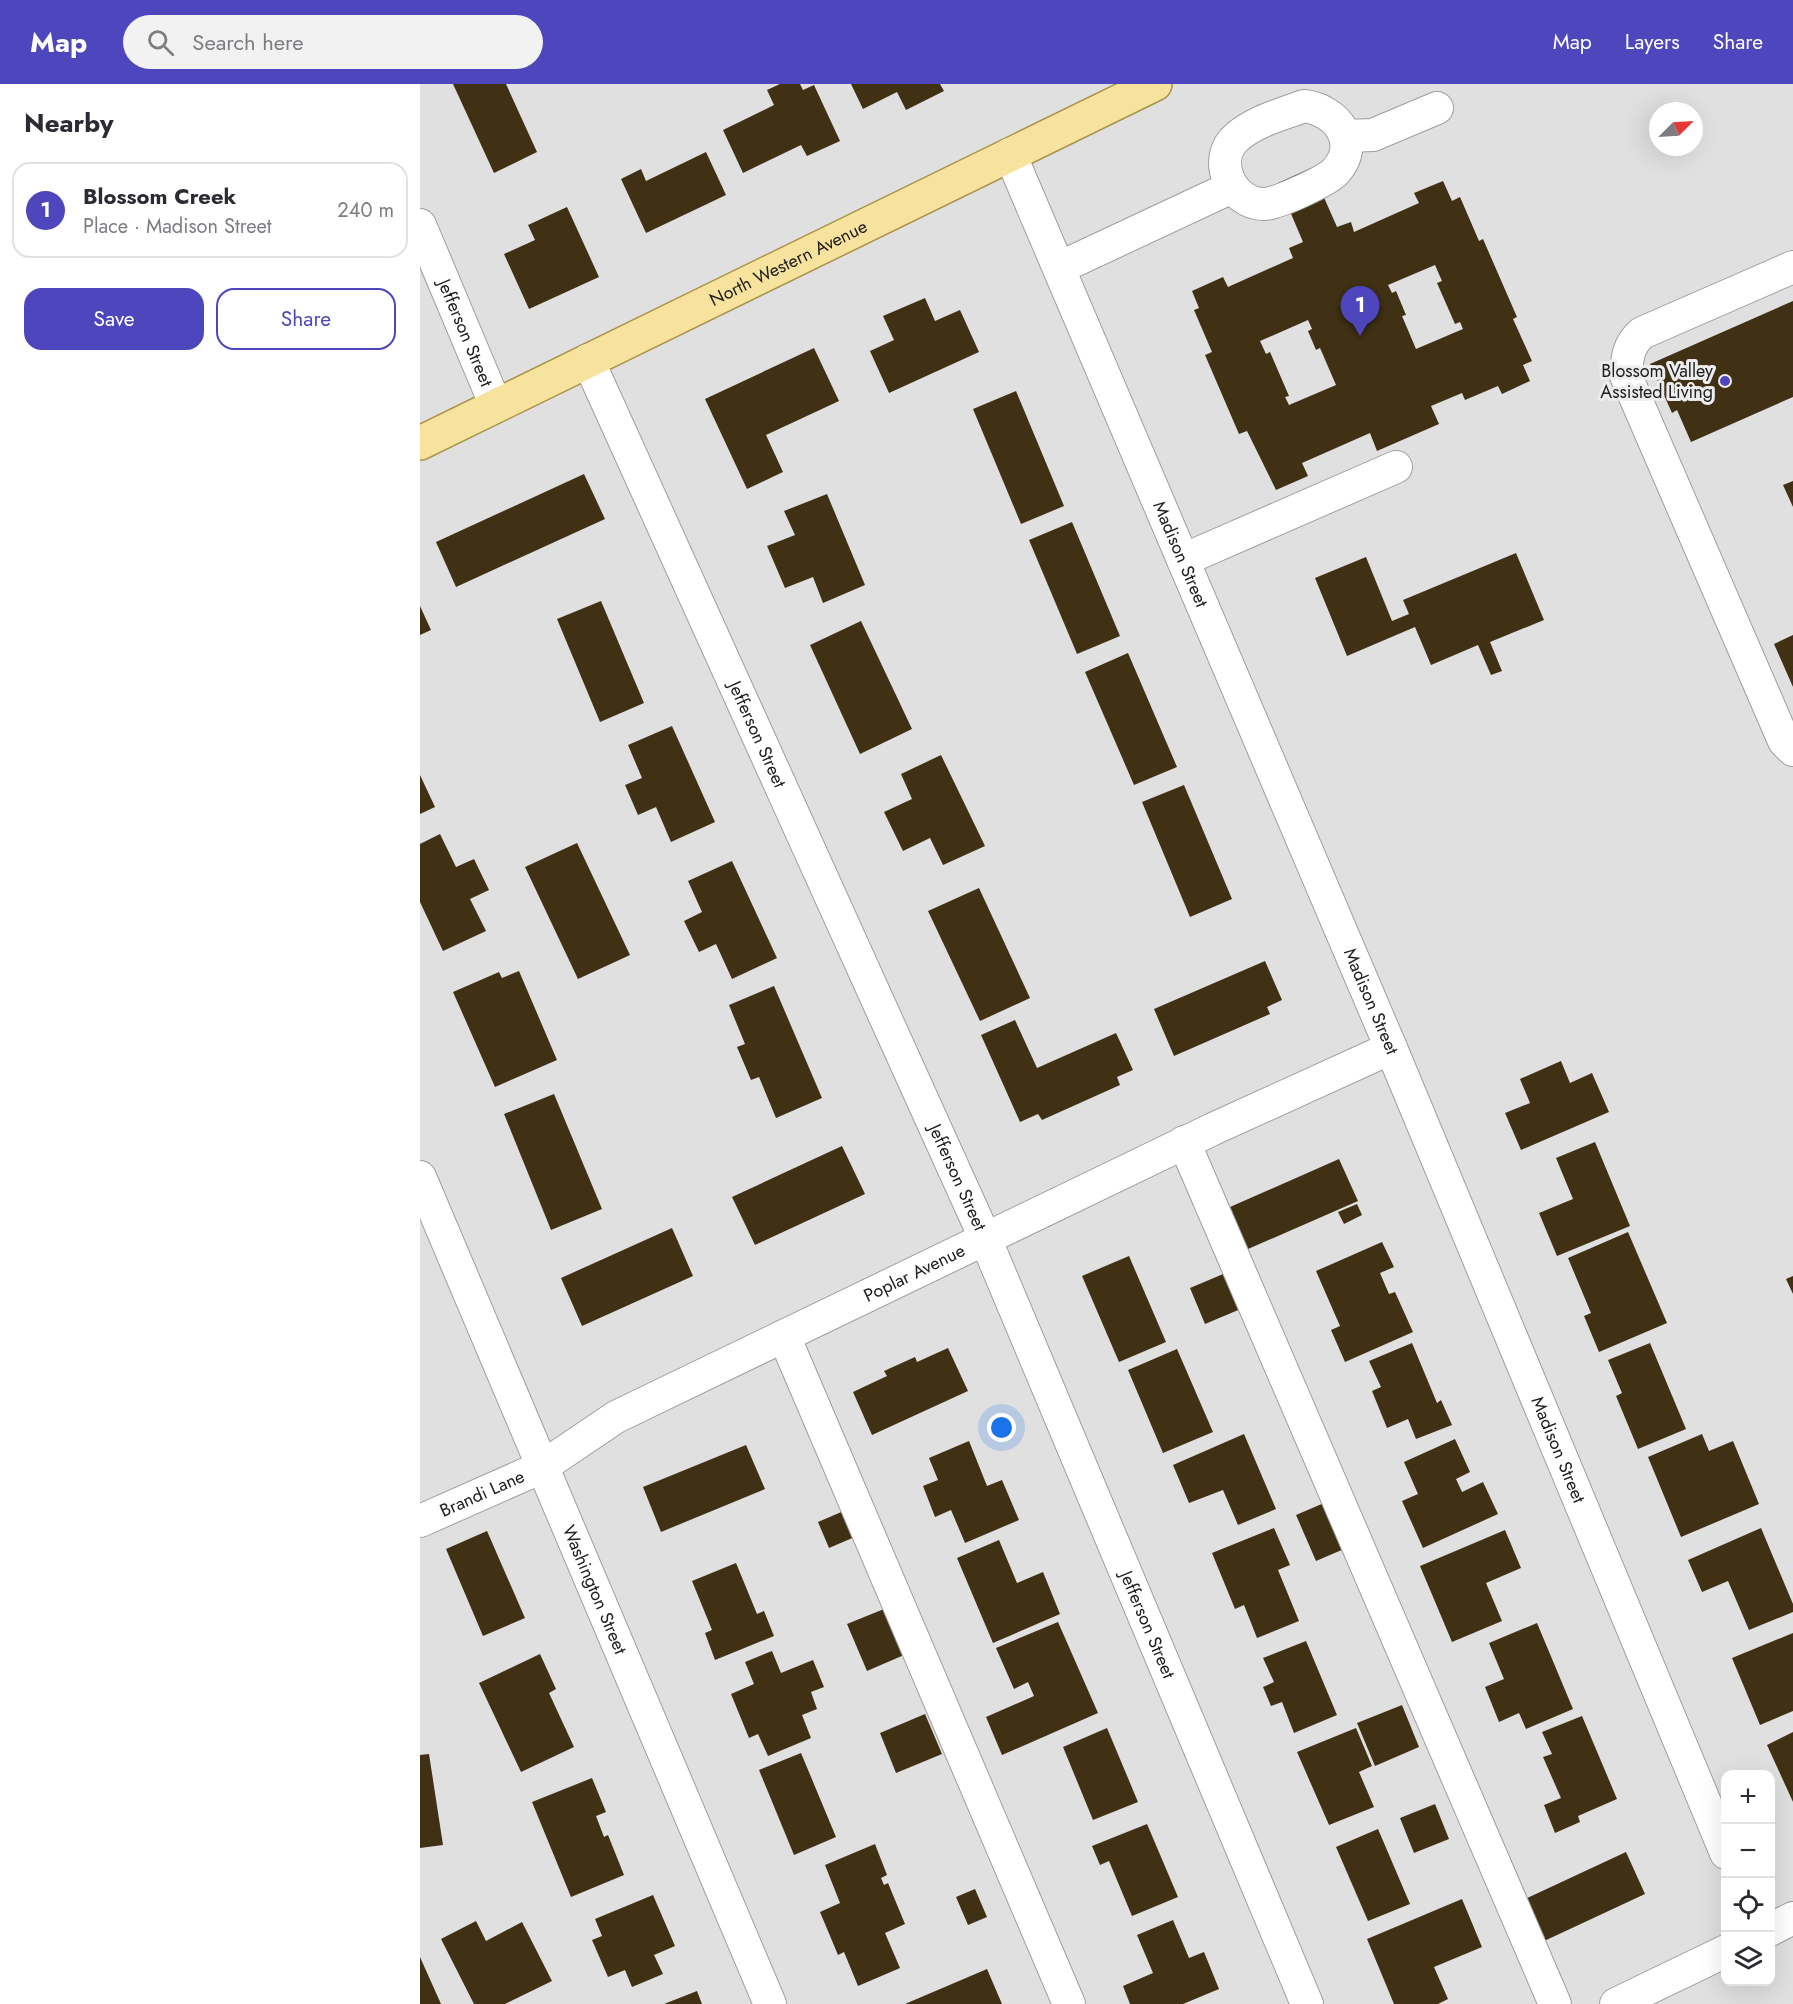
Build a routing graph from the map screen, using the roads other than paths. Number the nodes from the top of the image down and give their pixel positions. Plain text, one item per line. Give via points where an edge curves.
1 (1155, 84) edge
2 (1437, 108) dead end
3 (1345, 136) junction
4 (1010, 154) junction
5 (1232, 187) junction
6 (420, 225) edge
7 (1793, 267) edge
8 (1059, 268) junction
9 (588, 360) junction
10 (496, 406) junction
11 (420, 443) edge
12 (1396, 467) dead end
13 (1183, 560) junction
14 (1793, 750) edge
15 (1391, 1048) junction
16 (1184, 1143) junction
17 (420, 1177) edge
18 (985, 1238) junction
19 (784, 1336) junction
20 (542, 1467) junction
21 (420, 1521) edge
22 (1721, 1843) edge
23 (1793, 1918) edge
24 (1775, 1927) edge
25 (1721, 1953) edge
26 (770, 2004) edge
27 (1069, 2004) edge
28 (1307, 2004) edge
29 (1555, 2004) edge
30 (1616, 2004) edge

1 - 4 main road, North Western Avenue
2 - 3 street via 1373,135
3 - 5 street via 1342,162 1334,173 1300,190 1266,204 1247,200
3 - 5 street via 1339,123 1317,108 1304,106 1269,119 1237,137 1229,148 1226,174
4 - 8 street, Madison Street
4 - 9 main road, North Western Avenue
5 - 8 street
6 - 10 street, Jefferson Street
7 - 14 street via 1642,333 1633,341 1627,356 1626,376 1784,741
8 - 13 street, Madison Street
9 - 10 main road, North Western Avenue
9 - 18 street, Jefferson Street
10 - 11 main road, North Western Avenue
12 - 13 street
13 - 15 street, Madison Street
15 - 16 street, Poplar Avenue
15 - 22 street, Madison Street
16 - 18 street, Poplar Avenue
16 - 29 street
17 - 20 street, Washington Street
18 - 19 street, Poplar Avenue
18 - 28 street, Jefferson Street
19 - 20 street, Poplar Avenue via 616,1417
19 - 27 street
20 - 21 street, Brandi Lane
20 - 26 street, Washington Street
23 - 24 street
25 - 30 street

